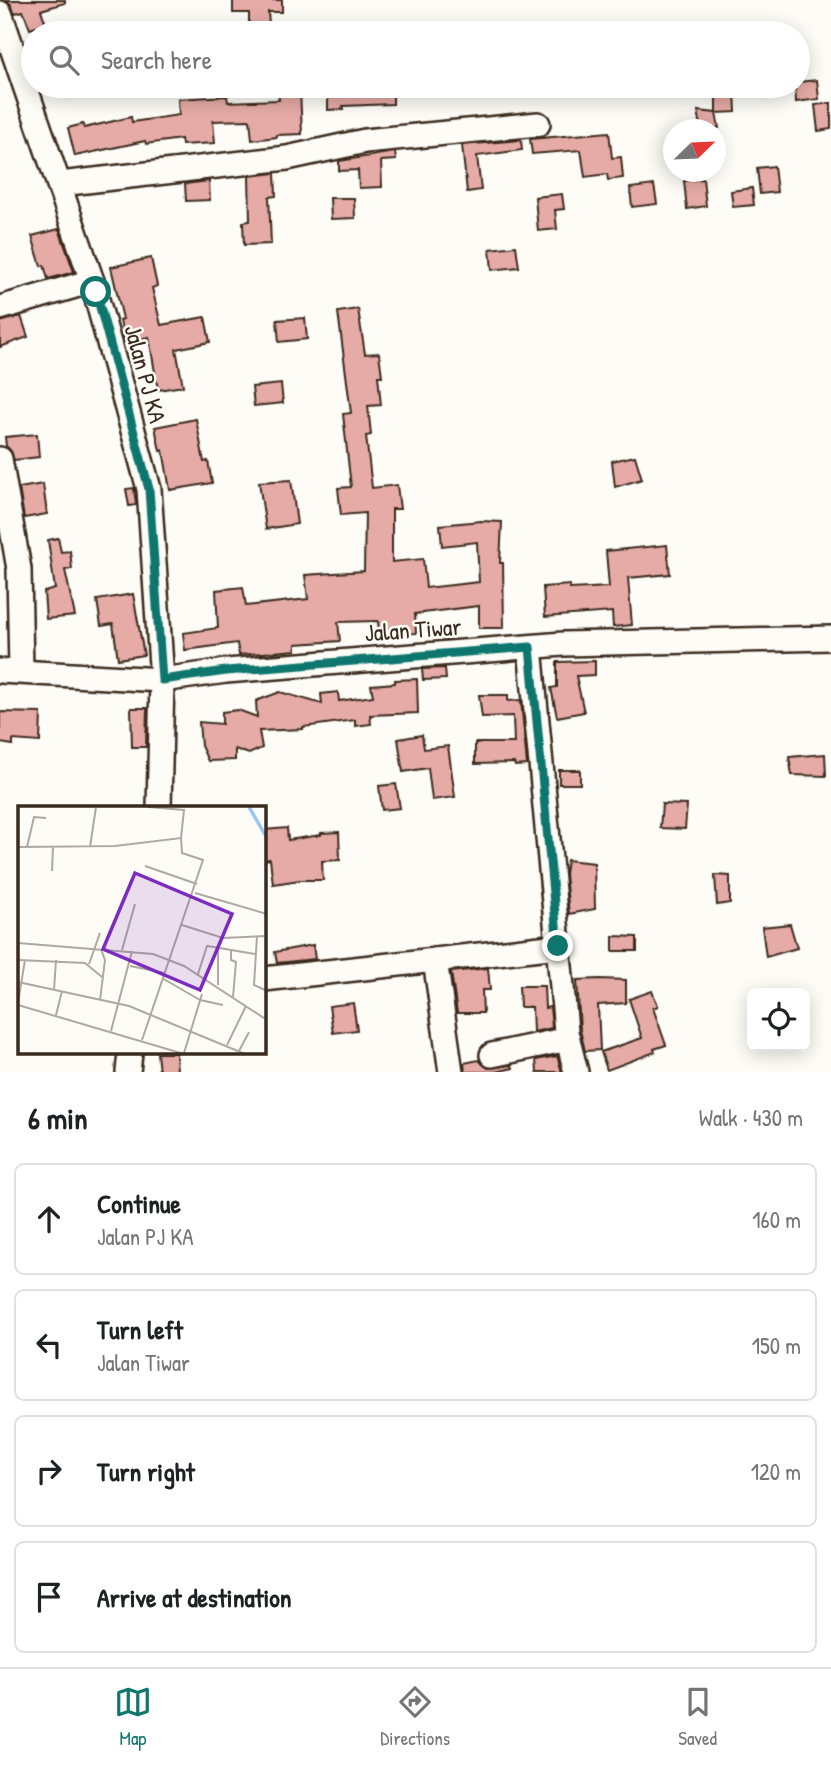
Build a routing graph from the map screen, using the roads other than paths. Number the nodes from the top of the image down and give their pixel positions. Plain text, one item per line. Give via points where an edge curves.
1 (0, 13) edge
2 (21, 73) edge
3 (30, 98) edge
4 (538, 124) dead end
5 (60, 184) junction
6 (92, 281) junction
7 (0, 308) edge
8 (0, 460) edge
9 (831, 638) edge
10 (530, 647) junction
11 (10, 671) edge
12 (162, 680) junction
13 (159, 806) edge
14 (558, 946) junction
15 (435, 960) junction
16 (266, 979) edge
17 (568, 1039) junction
18 (130, 1054) edge
19 (492, 1055) dead end
20 (128, 1072) edge
21 (451, 1072) edge
22 (576, 1072) edge

1 - 2 street, Jalan PJ KA
3 - 5 street, Jalan PJ KA
4 - 5 street via 365,141 287,158
5 - 6 street, Jalan PJ KA
6 - 7 street
6 - 12 street, Jalan PJ KA via 149,489
8 - 11 street via 19,569
9 - 10 street, Jalan Tiwar
10 - 12 street, Jalan Tiwar
10 - 14 street
11 - 12 street, Jalan Tiwar
12 - 13 street, Jalan PJ KA
14 - 15 street
14 - 17 street
15 - 16 street
15 - 21 street
17 - 19 street
17 - 22 street
18 - 20 street

